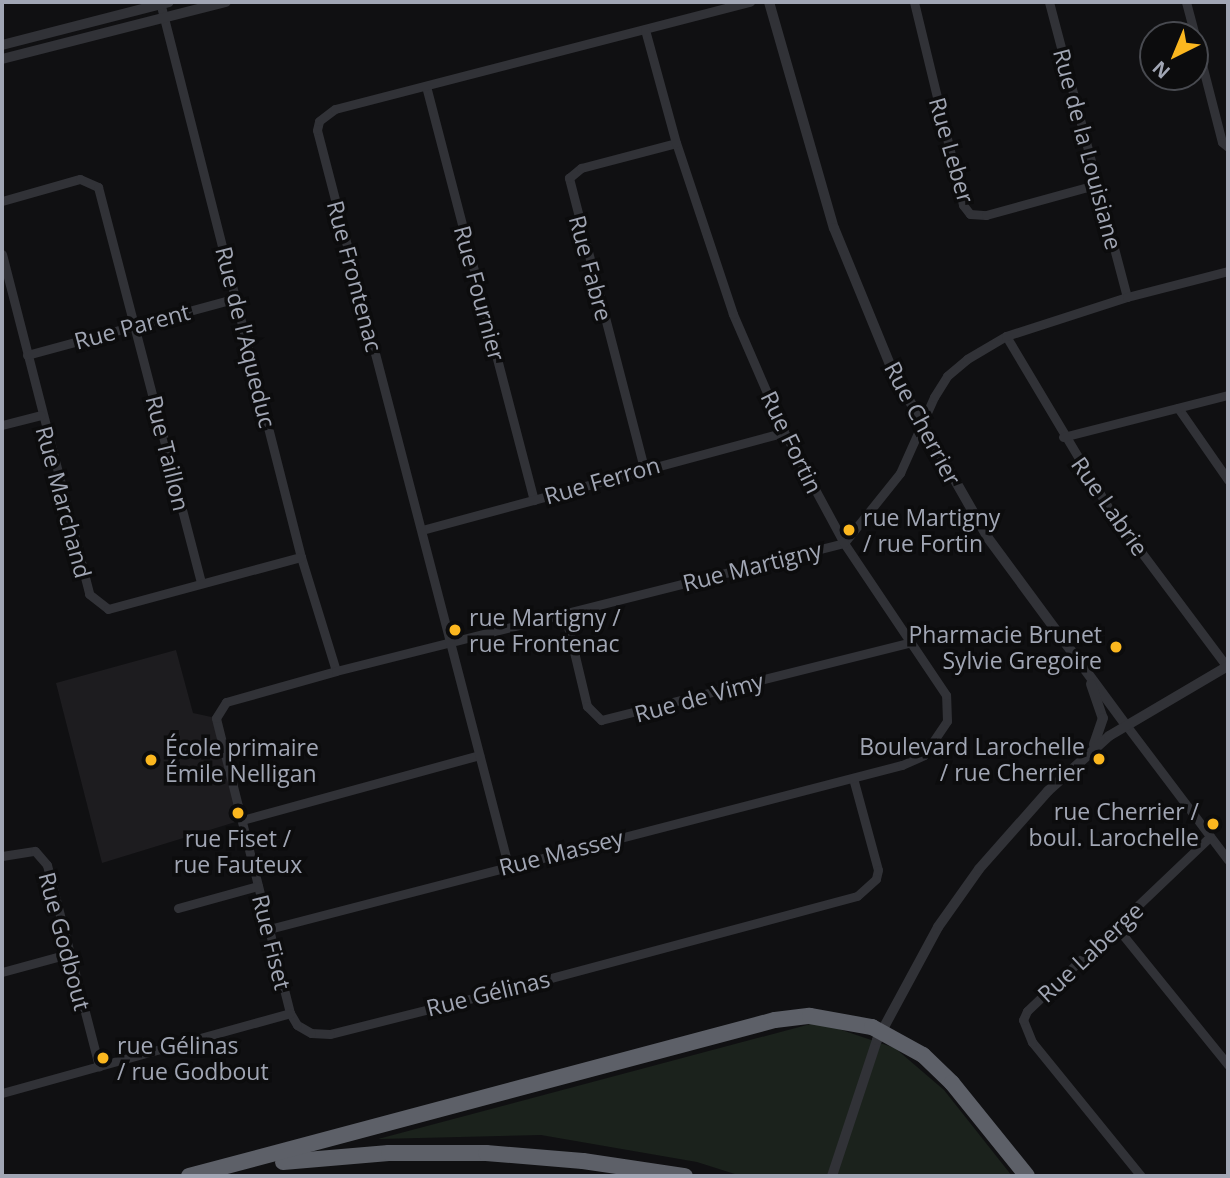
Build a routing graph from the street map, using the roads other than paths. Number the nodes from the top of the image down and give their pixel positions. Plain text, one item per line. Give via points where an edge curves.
1 (163, 2) edge
2 (226, 2) edge
3 (750, 2) edge
4 (769, 2) edge
5 (914, 2) edge
6 (1049, 2) edge
7 (1186, 2) edge
8 (164, 18) junction
9 (1191, 21) edge
10 (645, 30) junction
11 (2, 45) edge
12 (2, 59) edge
13 (426, 86) junction
14 (1209, 91) edge
15 (676, 142) junction
16 (1228, 147) edge
17 (1096, 185) junction
18 (2, 201) edge
19 (2, 254) edge
20 (1228, 271) edge
21 (1127, 297) junction
22 (237, 298) junction
23 (135, 325) junction
24 (1006, 336) junction
25 (27, 355) junction
26 (1228, 395) edge
27 (1178, 408) junction
28 (41, 415) junction
29 (2, 425) edge
30 (921, 425) junction
31 (784, 432) junction
32 (1063, 437) junction
33 (644, 468) junction
34 (1228, 480) edge
35 (534, 500) junction
36 (422, 530) junction
37 (844, 542) junction
38 (301, 556) junction
39 (201, 582) junction
40 (565, 614) junction
41 (451, 640) junction
42 (907, 643) junction
43 (1072, 652) junction
44 (1228, 667) edge
45 (336, 671) junction
46 (218, 709) joint
47 (1126, 725) junction
48 (479, 755) junction
49 (1077, 762) junction
50 (853, 778) junction
51 (242, 820) junction
52 (1210, 836) junction
53 (2, 856) edge
54 (1228, 860) edge
55 (508, 865) junction
56 (258, 886) junction
57 (178, 908) dead end
58 (269, 929) junction
59 (1118, 929) junction
60 (68, 954) junction
61 (2, 972) edge
62 (290, 1013) junction
63 (881, 1031) junction
64 (1228, 1065) edge
65 (99, 1066) junction
66 (2, 1093) edge
67 (226, 1167) junction
68 (189, 1176) edge
69 (685, 1176) edge
70 (832, 1176) edge
71 (1027, 1176) edge
72 (1141, 1176) edge

1 - 8 street, Rue de l'Aqueduc
1 - 11 street
2 - 8 street
3 - 10 street, Rue Frontenac
4 - 30 street, Rue Cherrier via 834,228 893,372
5 - 17 street, Rue Leber via 963,205 970,214 986,215
6 - 17 street, Rue de la Louisiane
7 - 9 street
8 - 12 street
8 - 22 street, Rue de l'Aqueduc
10 - 13 street, Rue Frontenac
10 - 15 street, Rue Fortin
13 - 35 street, Rue Fournier
13 - 36 street, Rue Frontenac via 335,109 324,114 317,130
14 - 16 street via 1222,142
15 - 31 street, Rue Fortin via 733,314
15 - 33 street, Rue Fabre via 581,168 569,178
17 - 21 street, Rue de la Louisiane
18 - 23 street, Rue Taillon via 80,179 98,187
19 - 25 street, Rue Marchand
20 - 21 street, Rue Martigny
21 - 24 street, Rue Martigny
22 - 23 street, Rue Parent
22 - 38 street, Rue de l'Aqueduc
23 - 25 street, Rue Parent
23 - 39 street, Rue Taillon
24 - 30 street, Rue Martigny via 947,376
24 - 32 street, Rue Labrie
25 - 28 street, Rue Marchand
26 - 27 street
27 - 32 street
27 - 34 street
28 - 29 street
28 - 39 street, Rue Marchand via 89,594 108,608
30 - 37 street, Rue Martigny via 900,473
30 - 43 street, Rue Cherrier via 994,548
31 - 33 street, Rue Ferron
31 - 37 street, Rue Fortin
32 - 44 street, Rue Labrie via 1109,509
33 - 35 street, Rue Ferron
35 - 36 street, Rue Ferron
36 - 41 street, Rue Frontenac
37 - 40 street, Rue Martigny
37 - 42 street, Rue Fortin
38 - 39 street, Rue Marchand
38 - 45 street, Rue de l'Aqueduc
40 - 41 street, Rue Martigny
40 - 42 street, Rue de Vimy via 587,706 601,720
41 - 45 street, Rue Martigny
41 - 48 street, Rue Frontenac
42 - 50 street, Rue Fortin via 946,695 947,721 915,761
43 - 47 street, Rue Cherrier
43 - 49 street via 1094,688 1103,718 1097,740
44 - 47 street
45 - 46 street, Rue Martigny via 226,702
46 - 51 street, Rue Fiset via 216,718
47 - 49 street
47 - 52 street, Rue Cherrier
48 - 51 street
48 - 55 street, Rue Frontenac
49 - 63 street via 1007,835 955,901
50 - 55 street, Rue Massey
50 - 62 street, Rue Gélinas via 878,870 876,879 857,896 330,1034 311,1033 297,1025
51 - 56 street, Rue Fiset
52 - 54 street, Rue Cherrier
52 - 59 street, Rue Laberge
53 - 60 street, Rue Godbout via 27,850 40,855
55 - 58 street, Rue Massey
56 - 57 street
56 - 58 street, Rue Fiset
58 - 62 street, Rue Fiset
59 - 64 street
59 - 72 street, Rue Laberge via 1027,1011 1023,1020 1032,1042
60 - 61 street
60 - 65 street, Rue Godbout
62 - 65 street
63 - 67 highway via 822,1017 775,1020
63 - 70 street
63 - 71 highway via 939,1069
65 - 66 street
67 - 68 highway
67 - 69 highway via 361,1155 467,1153 583,1161

